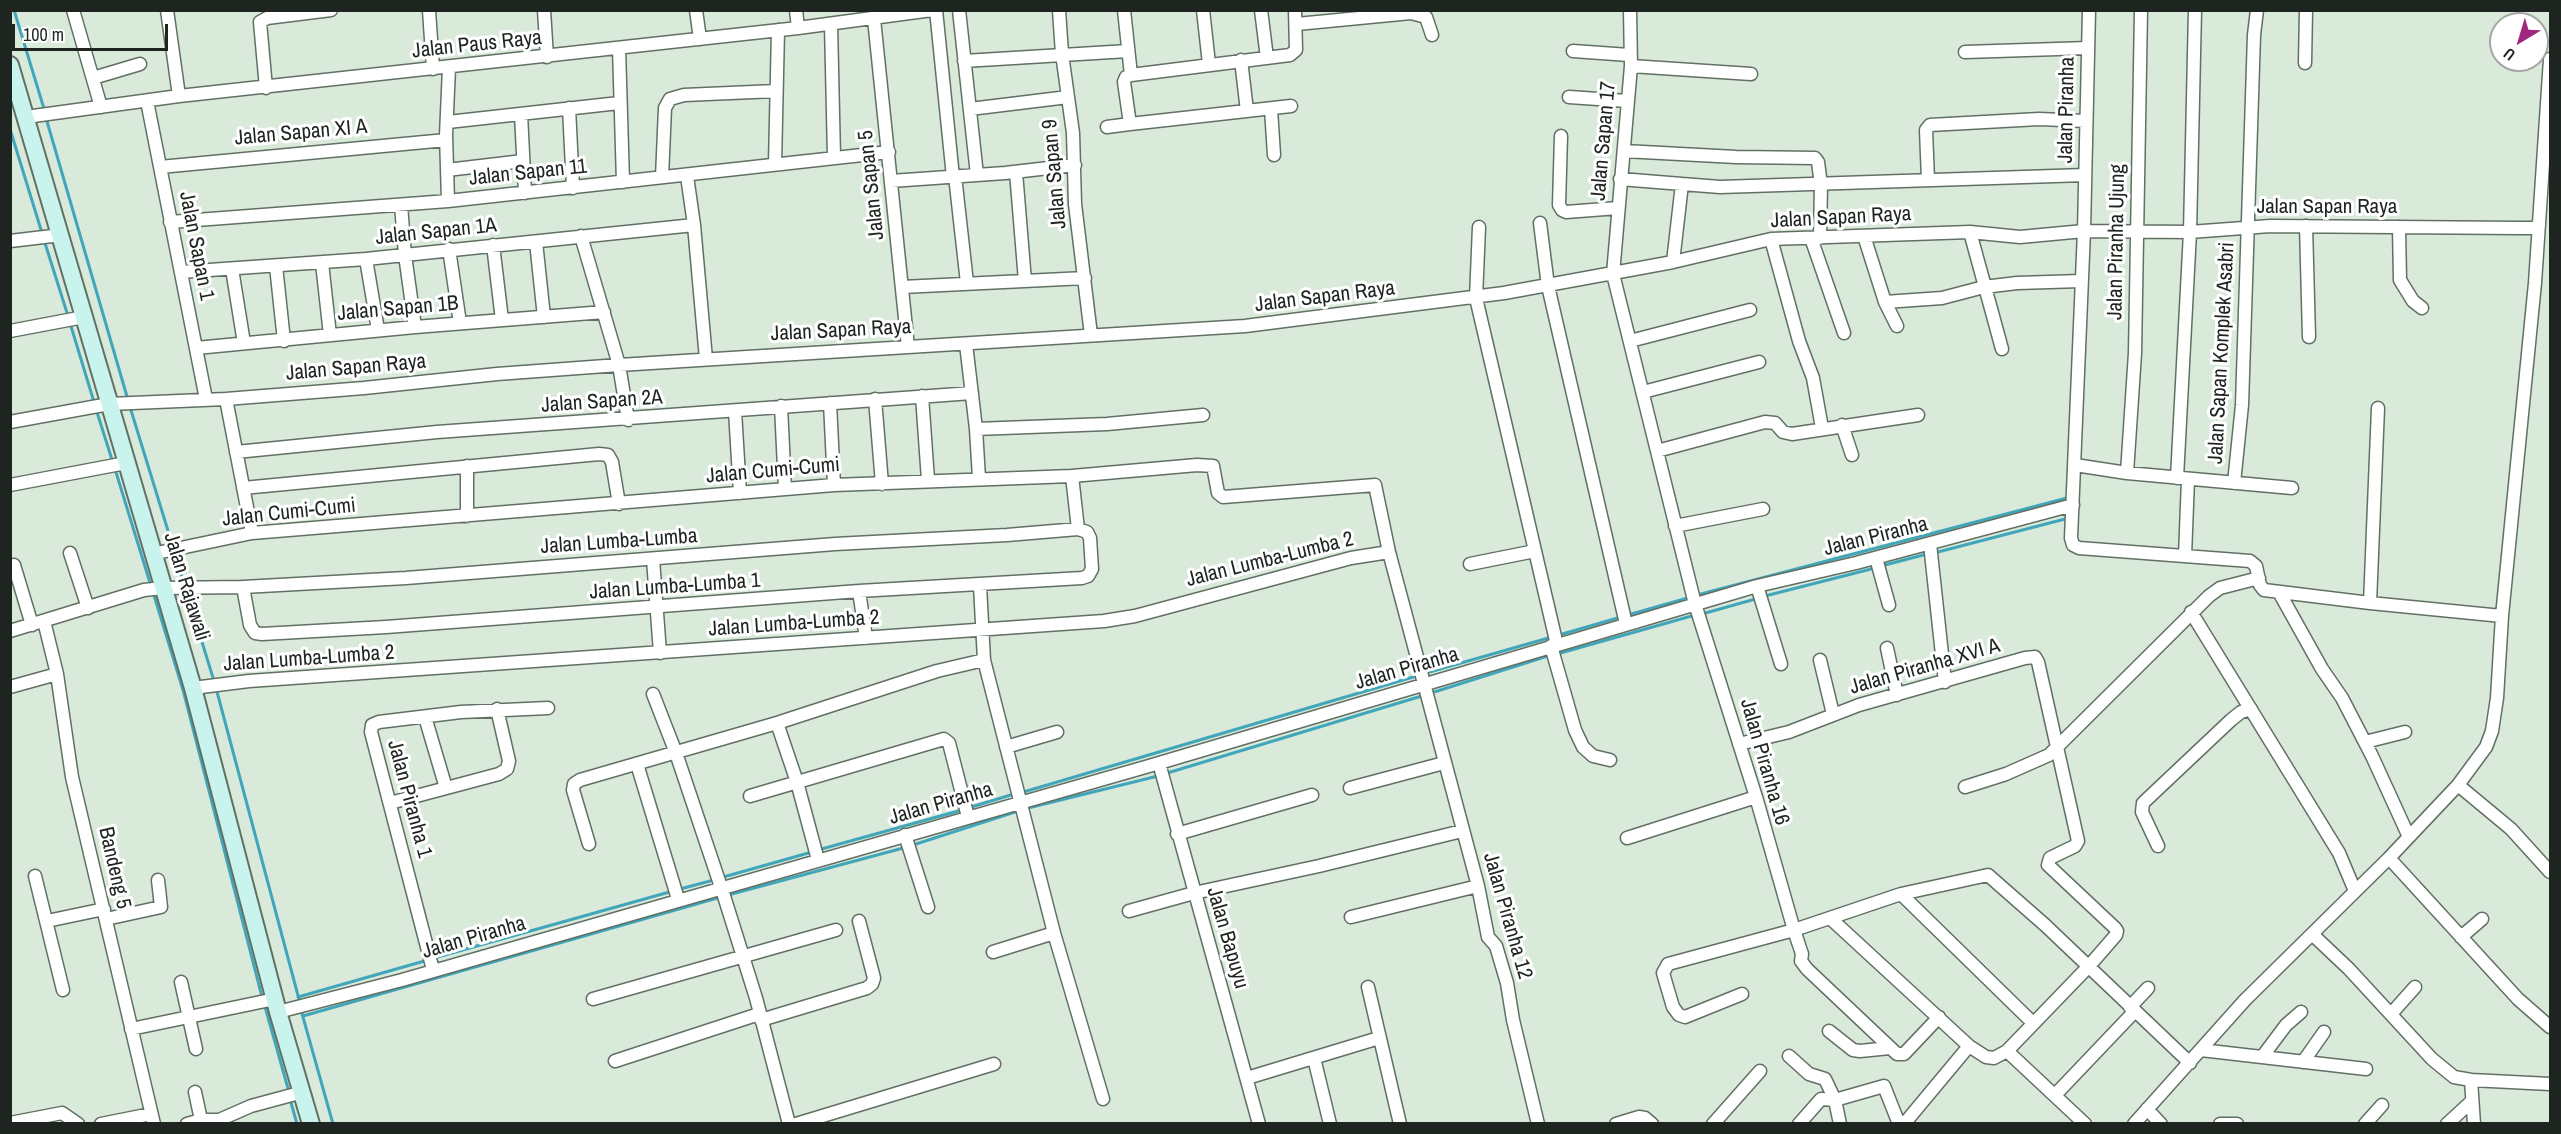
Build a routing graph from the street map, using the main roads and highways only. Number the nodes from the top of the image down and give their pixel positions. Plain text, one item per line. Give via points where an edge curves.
1 (10, 65) edge
2 (311, 1124) edge

1 - 2 main road, Jalan Rajawali via 193,688

